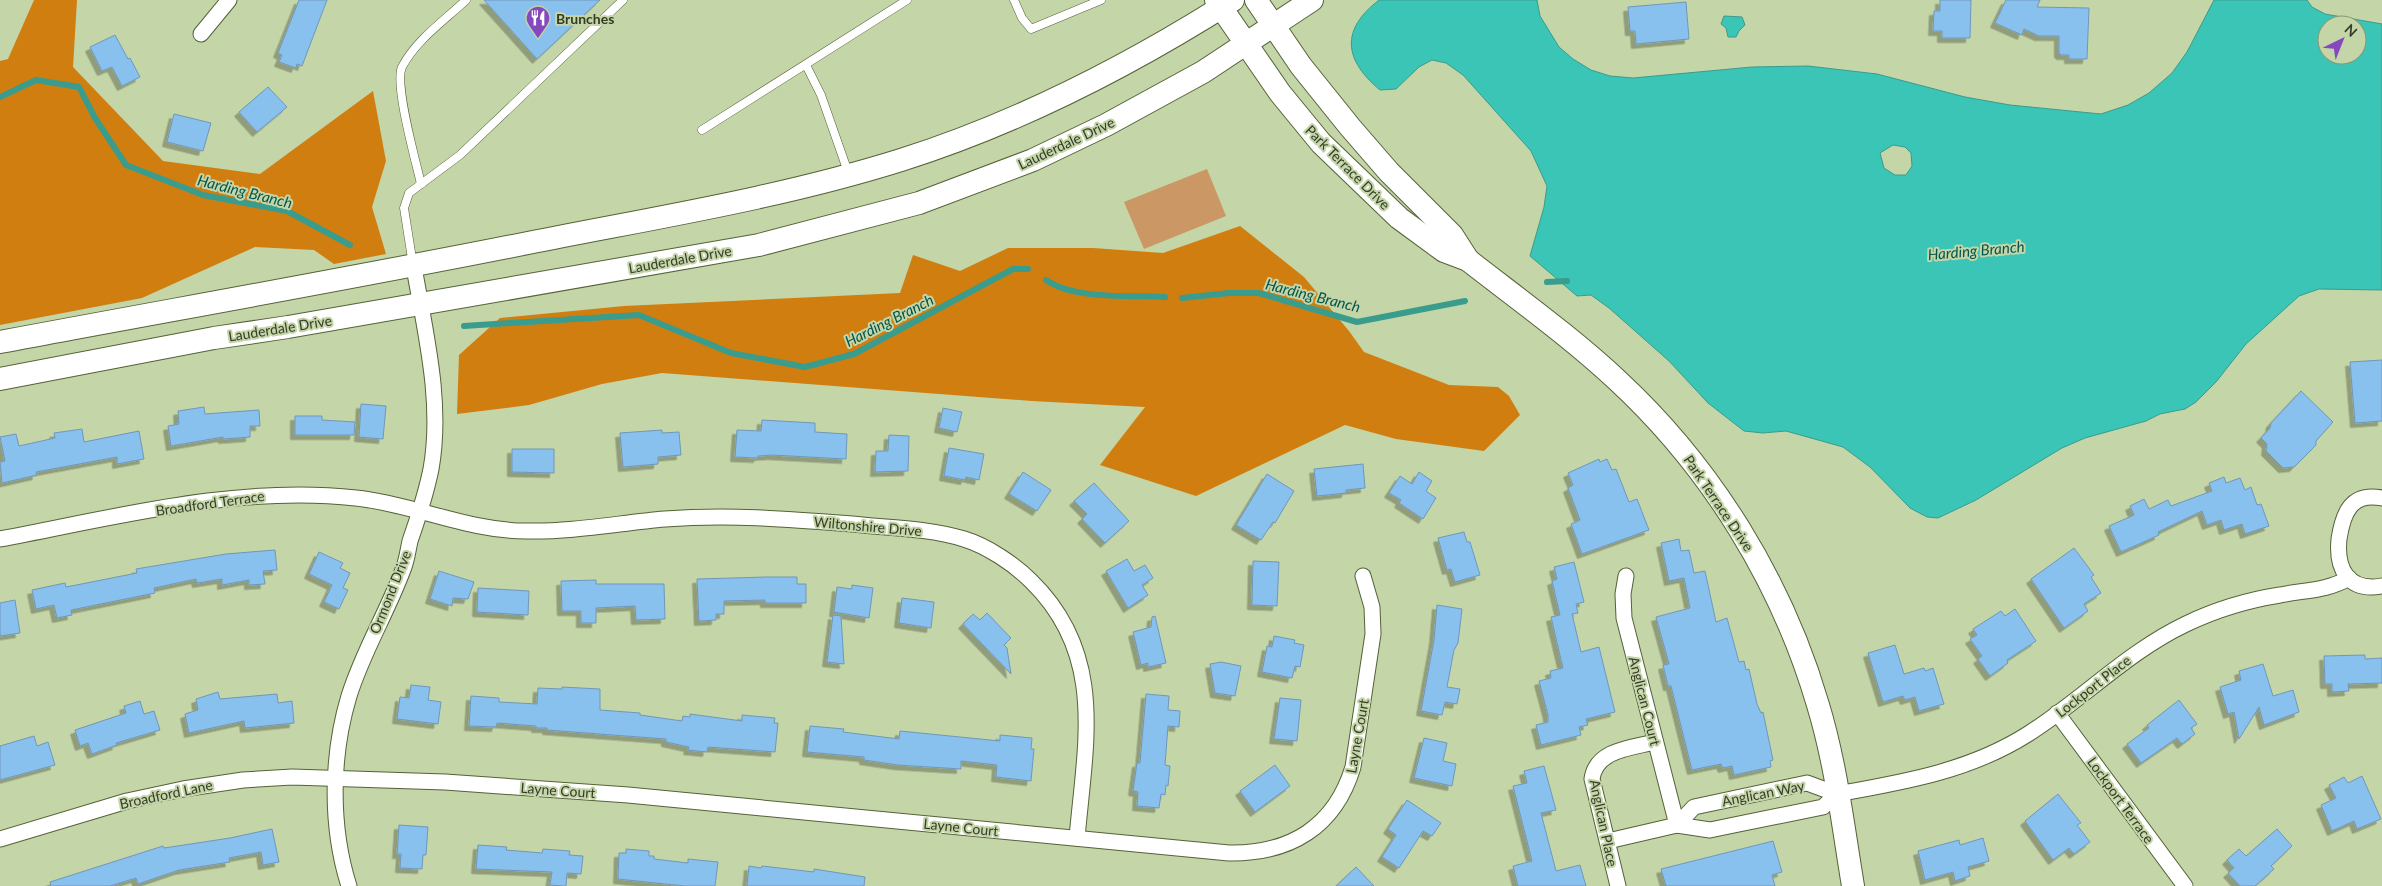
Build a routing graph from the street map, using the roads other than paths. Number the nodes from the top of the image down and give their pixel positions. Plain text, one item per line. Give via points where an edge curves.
1 (229, 0) edge
2 (466, 0) edge
3 (623, 0) edge
4 (907, 0) edge
5 (1014, 0) edge
6 (1101, 0) edge
7 (1256, 0) edge
8 (1312, 0) edge
9 (1223, 2) edge
10 (1273, 26) junction
11 (201, 34) dead end
12 (1245, 43) junction
13 (806, 65) junction
14 (702, 130) dead end
15 (849, 175) junction
16 (421, 184) junction
17 (1468, 260) junction
18 (414, 266) junction
19 (420, 305) junction
20 (0, 342) edge
21 (0, 380) edge
22 (2382, 498) edge
23 (420, 511) junction
24 (0, 539) edge
25 (1363, 576) dead end
26 (1626, 576) dead end
27 (2349, 578) junction
28 (2382, 586) edge
29 (2057, 713) junction
30 (1654, 742) junction
31 (336, 779) junction
32 (1837, 794) junction
33 (1730, 799) junction
34 (1676, 825) junction
35 (1734, 825) junction
36 (1077, 838) junction
37 (0, 839) edge
38 (1608, 842) junction
39 (349, 886) edge
40 (1618, 886) edge
41 (1853, 886) edge
42 (2185, 886) edge

1 - 11 street
2 - 16 lane via 413,49 401,69 400,90
3 - 16 lane via 460,155
4 - 13 lane
5 - 6 lane via 1031,29
7 - 10 main road, Park Terrace Drive
8 - 10 main road, Lauderdale Drive
9 - 12 main road, Park Terrace Drive
9 - 15 main road via 1138,57 1075,89 960,139
10 - 12 main road, Lauderdale Drive
10 - 17 main road, Park Terrace Drive via 1350,127 1388,172 1452,235
12 - 17 main road, Park Terrace Drive via 1280,93 1354,177 1399,218 1444,251
12 - 19 main road, Lauderdale Drive via 1175,88 1077,140 919,203 759,246
13 - 14 lane
13 - 15 lane via 821,96
15 - 18 main road via 688,213
16 - 18 lane via 409,193 404,208
17 - 32 main road, Park Terrace Drive via 1616,379 1680,446 1723,503 1770,583 1797,642 1818,706
18 - 19 street, Ormond Drive
18 - 20 main road
19 - 21 main road, Lauderdale Drive via 214,338
19 - 23 street, Ormond Drive via 432,376 435,431 431,468
22 - 27 street via 2353,503 2342,518 2339,561
23 - 24 street, Broadford Terrace via 355,498 282,494 209,500
23 - 31 street, Ormond Drive via 404,567 349,696 340,730
23 - 36 street, Wiltonshire Drive via 523,531 744,516 921,530 966,540 998,556 1034,584 1050,601 1077,650 1086,691 1086,739
25 - 36 street, Layne Court via 1372,607 1373,634 1353,767 1342,796 1316,828 1285,845 1249,853
26 - 30 street, Anglican Court via 1624,618
27 - 28 street via 2364,587
27 - 29 street, Lockport Place via 2321,590 2254,600 2186,624 2124,660
29 - 32 street, Lockport Place via 2019,739 1958,768
29 - 42 street, Lockport Terrace
30 - 34 street, Anglican Court
30 - 38 street, Anglican Place via 1610,754 1594,768 1592,779
31 - 36 street, Layne Court via 445,782 628,795
31 - 37 street, Broadford Lane via 243,780 183,789 127,801
31 - 39 street, Ormond Drive via 339,842
32 - 33 street, Anglican Way via 1807,783
32 - 35 street, Anglican Way via 1823,806
32 - 41 main road, Park Terrace Drive
33 - 34 street, Anglican Way via 1694,807
33 - 35 street
34 - 35 street, Anglican Way via 1710,830
34 - 38 street, Anglican Way
38 - 40 street, Anglican Place

